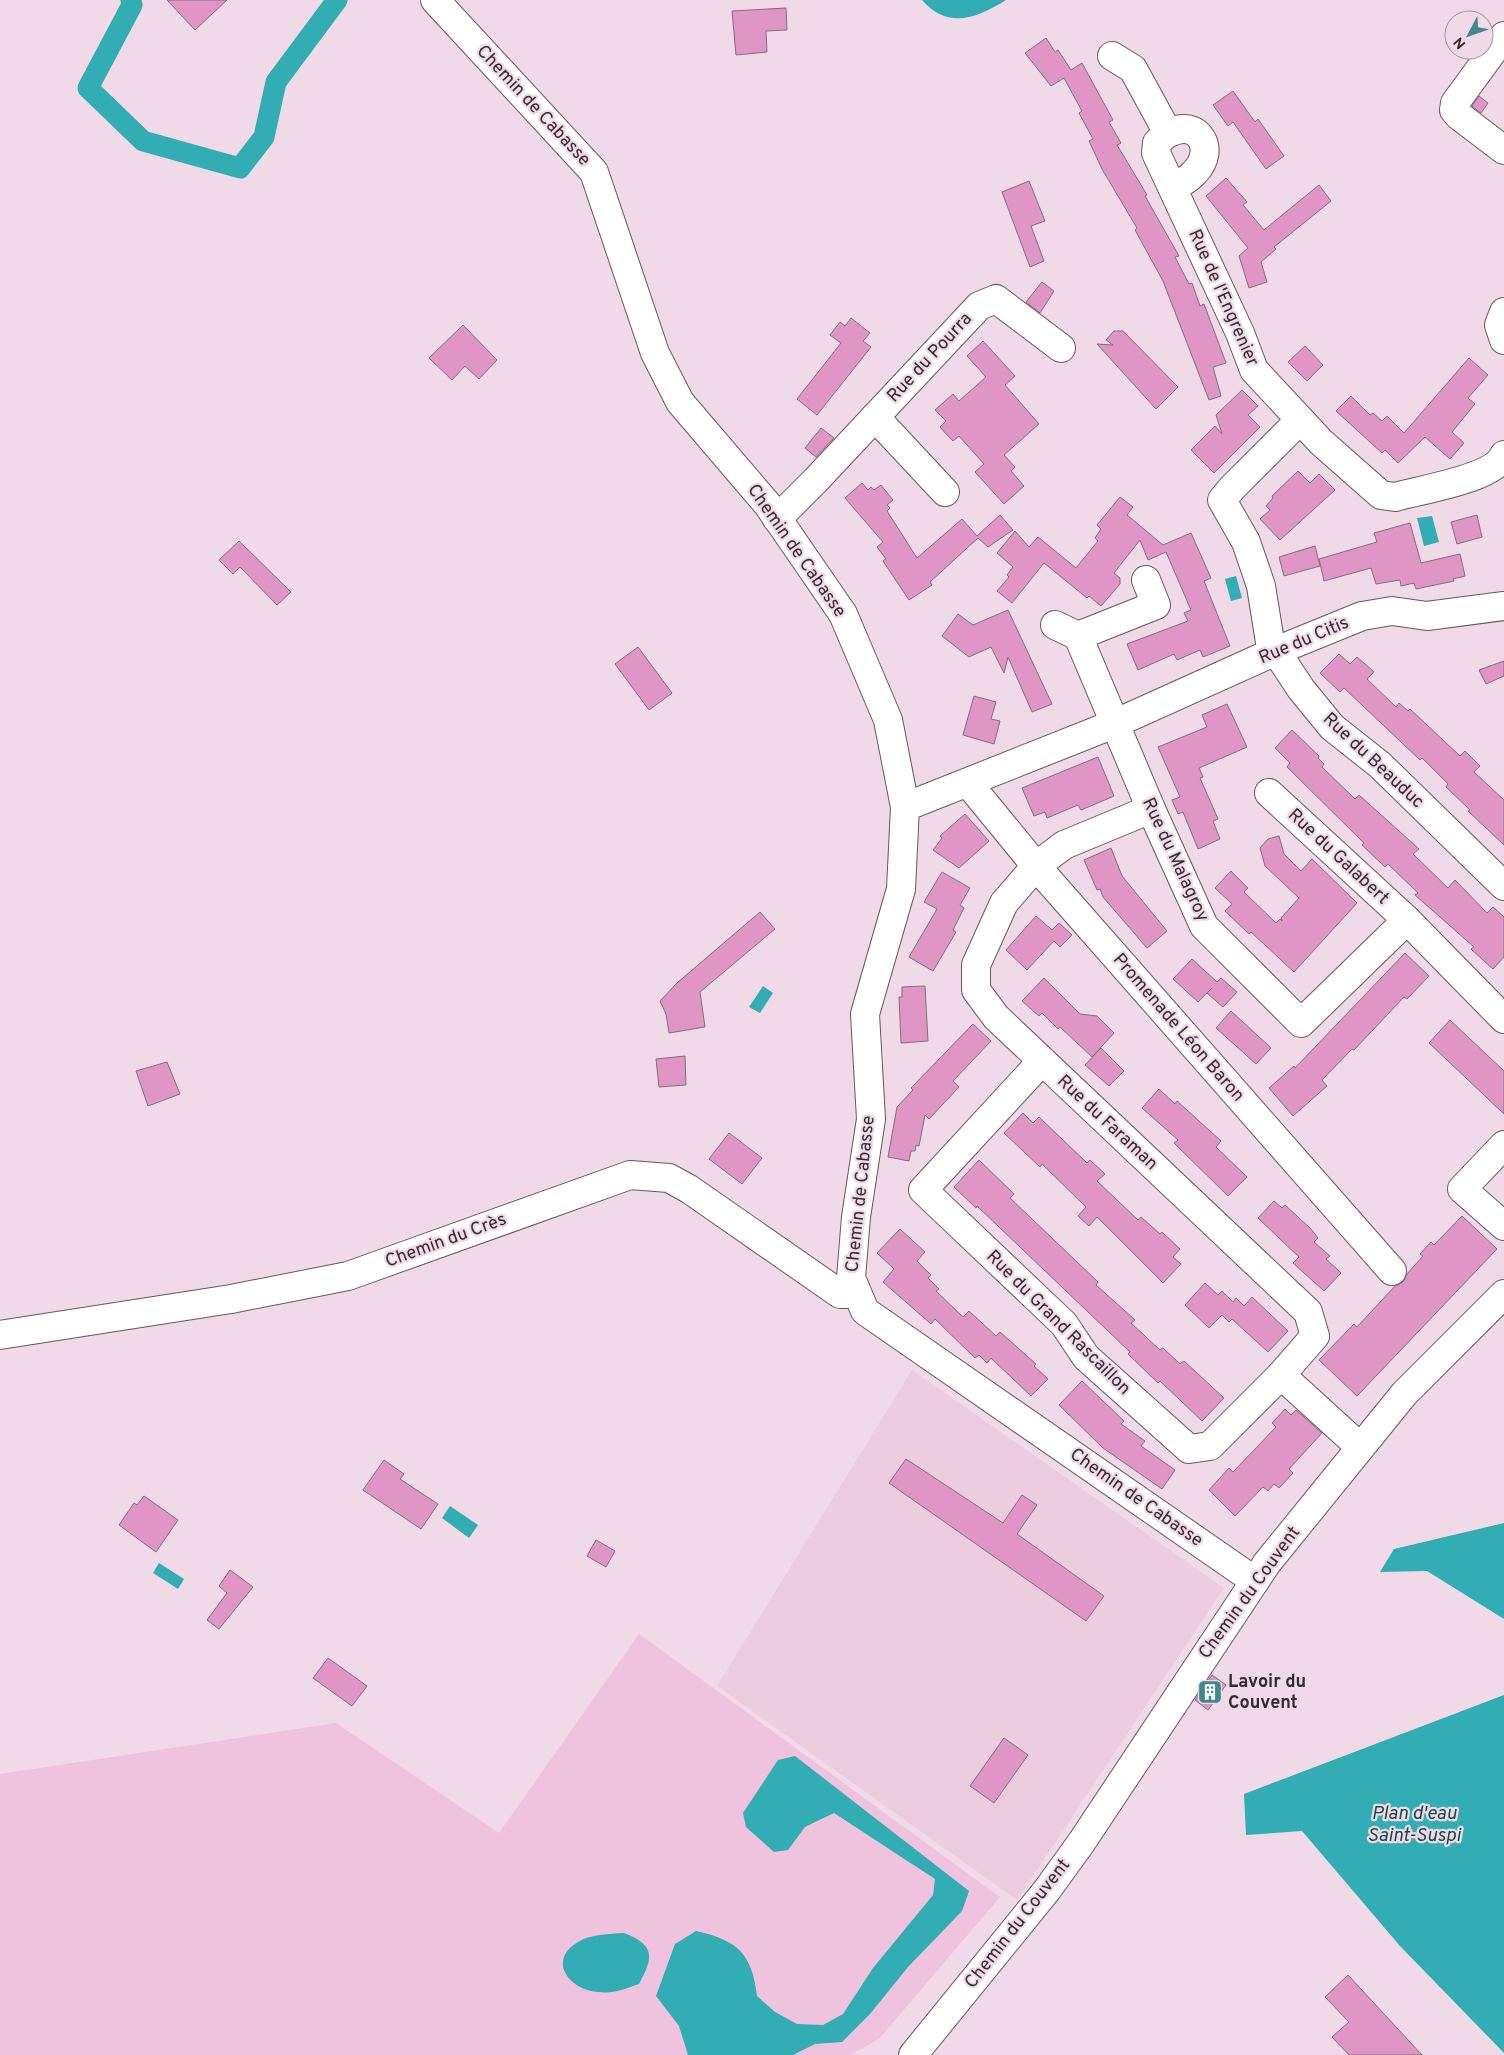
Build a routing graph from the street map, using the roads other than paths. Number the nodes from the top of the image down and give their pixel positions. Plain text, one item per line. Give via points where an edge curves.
1 (435, 0) edge
2 (1504, 36) edge
3 (1112, 56) dead end
4 (1168, 133) junction
5 (1504, 150) edge
6 (1173, 188) junction
7 (1504, 312) edge
8 (1504, 340) edge
9 (1061, 348) dead end
10 (875, 417) junction
11 (1300, 420) junction
12 (1504, 456) edge
13 (945, 492) dead end
14 (777, 519) junction
15 (1146, 580) dead end
16 (1504, 606) edge
17 (1276, 651) junction
18 (1114, 724) junction
19 (968, 782) junction
20 (1269, 793) dead end
21 (905, 807) junction
22 (1152, 809) junction
23 (1036, 866) junction
24 (1504, 886) edge
25 (1406, 920) junction
26 (1504, 1019) edge
27 (1042, 1062) junction
28 (1504, 1146) edge
29 (1504, 1226) edge
30 (1392, 1270) dead end
31 (856, 1294) junction
32 (1504, 1294) edge
33 (0, 1335) edge
34 (1281, 1375) junction
35 (1360, 1447) junction
36 (1255, 1581) junction
37 (913, 2055) edge

1 - 14 street, Chemin de Cabasse via 594,172 655,353 680,402
2 - 5 street via 1455,103 1454,110
3 - 4 street via 1133,69
4 - 6 street, Rue de l'Engrenier via 1157,143 1156,153
4 - 6 street via 1184,129 1197,134 1204,143 1206,154 1195,172
6 - 11 street, Rue de l'Engrenier via 1254,370
7 - 8 street via 1499,325
9 - 10 street, Rue du Pourra via 996,299 978,306
10 - 13 street, Rue du Pourra
10 - 14 street, Rue du Pourra
11 - 12 street, Rue de l'Engrenier via 1381,495 1395,497 1483,473 1502,461
11 - 17 street, Rue du Beauduc via 1222,500 1246,542 1262,586 1270,642
14 - 21 street, Chemin de Cabasse via 843,614 888,720
15 - 18 street, Rue du Malagroy via 1156,605 1066,631
16 - 17 street, Rue du Citis via 1427,616 1392,611 1362,616
17 - 18 street, Rue du Citis
17 - 24 street, Rue du Beauduc via 1332,728 1380,765
18 - 19 street
18 - 22 street, Rue du Malagroy
19 - 21 street
19 - 23 street, Promenade Léon Baron
20 - 25 street, Rue du Galabert
21 - 31 street, Chemin de Cabasse via 901,889 865,1014 871,1119 856,1218 851,1278
22 - 23 street, Rue du Faraman via 1064,845
22 - 25 street, Rue du Malagroy via 1204,926 1301,1023
23 - 27 street, Rue du Faraman via 1004,903 976,965 976,990 996,1017
23 - 30 street, Promenade Léon Baron
25 - 26 street
27 - 34 street, Rue du Faraman via 1308,1312 1315,1336
27 - 34 street, Rue du Grand Rascaillon via 924,1190 1064,1324 1086,1357 1189,1449 1210,1446
28 - 29 street via 1462,1189
31 - 33 street, Chemin du Crès via 840,1294 669,1178 630,1175 348,1276 231,1299
31 - 36 street, Chemin de Cabasse via 865,1311
32 - 35 street, Chemin du Couvent via 1404,1394
34 - 35 street
35 - 36 street, Chemin du Couvent
36 - 37 street, Chemin du Couvent via 1053,1882

